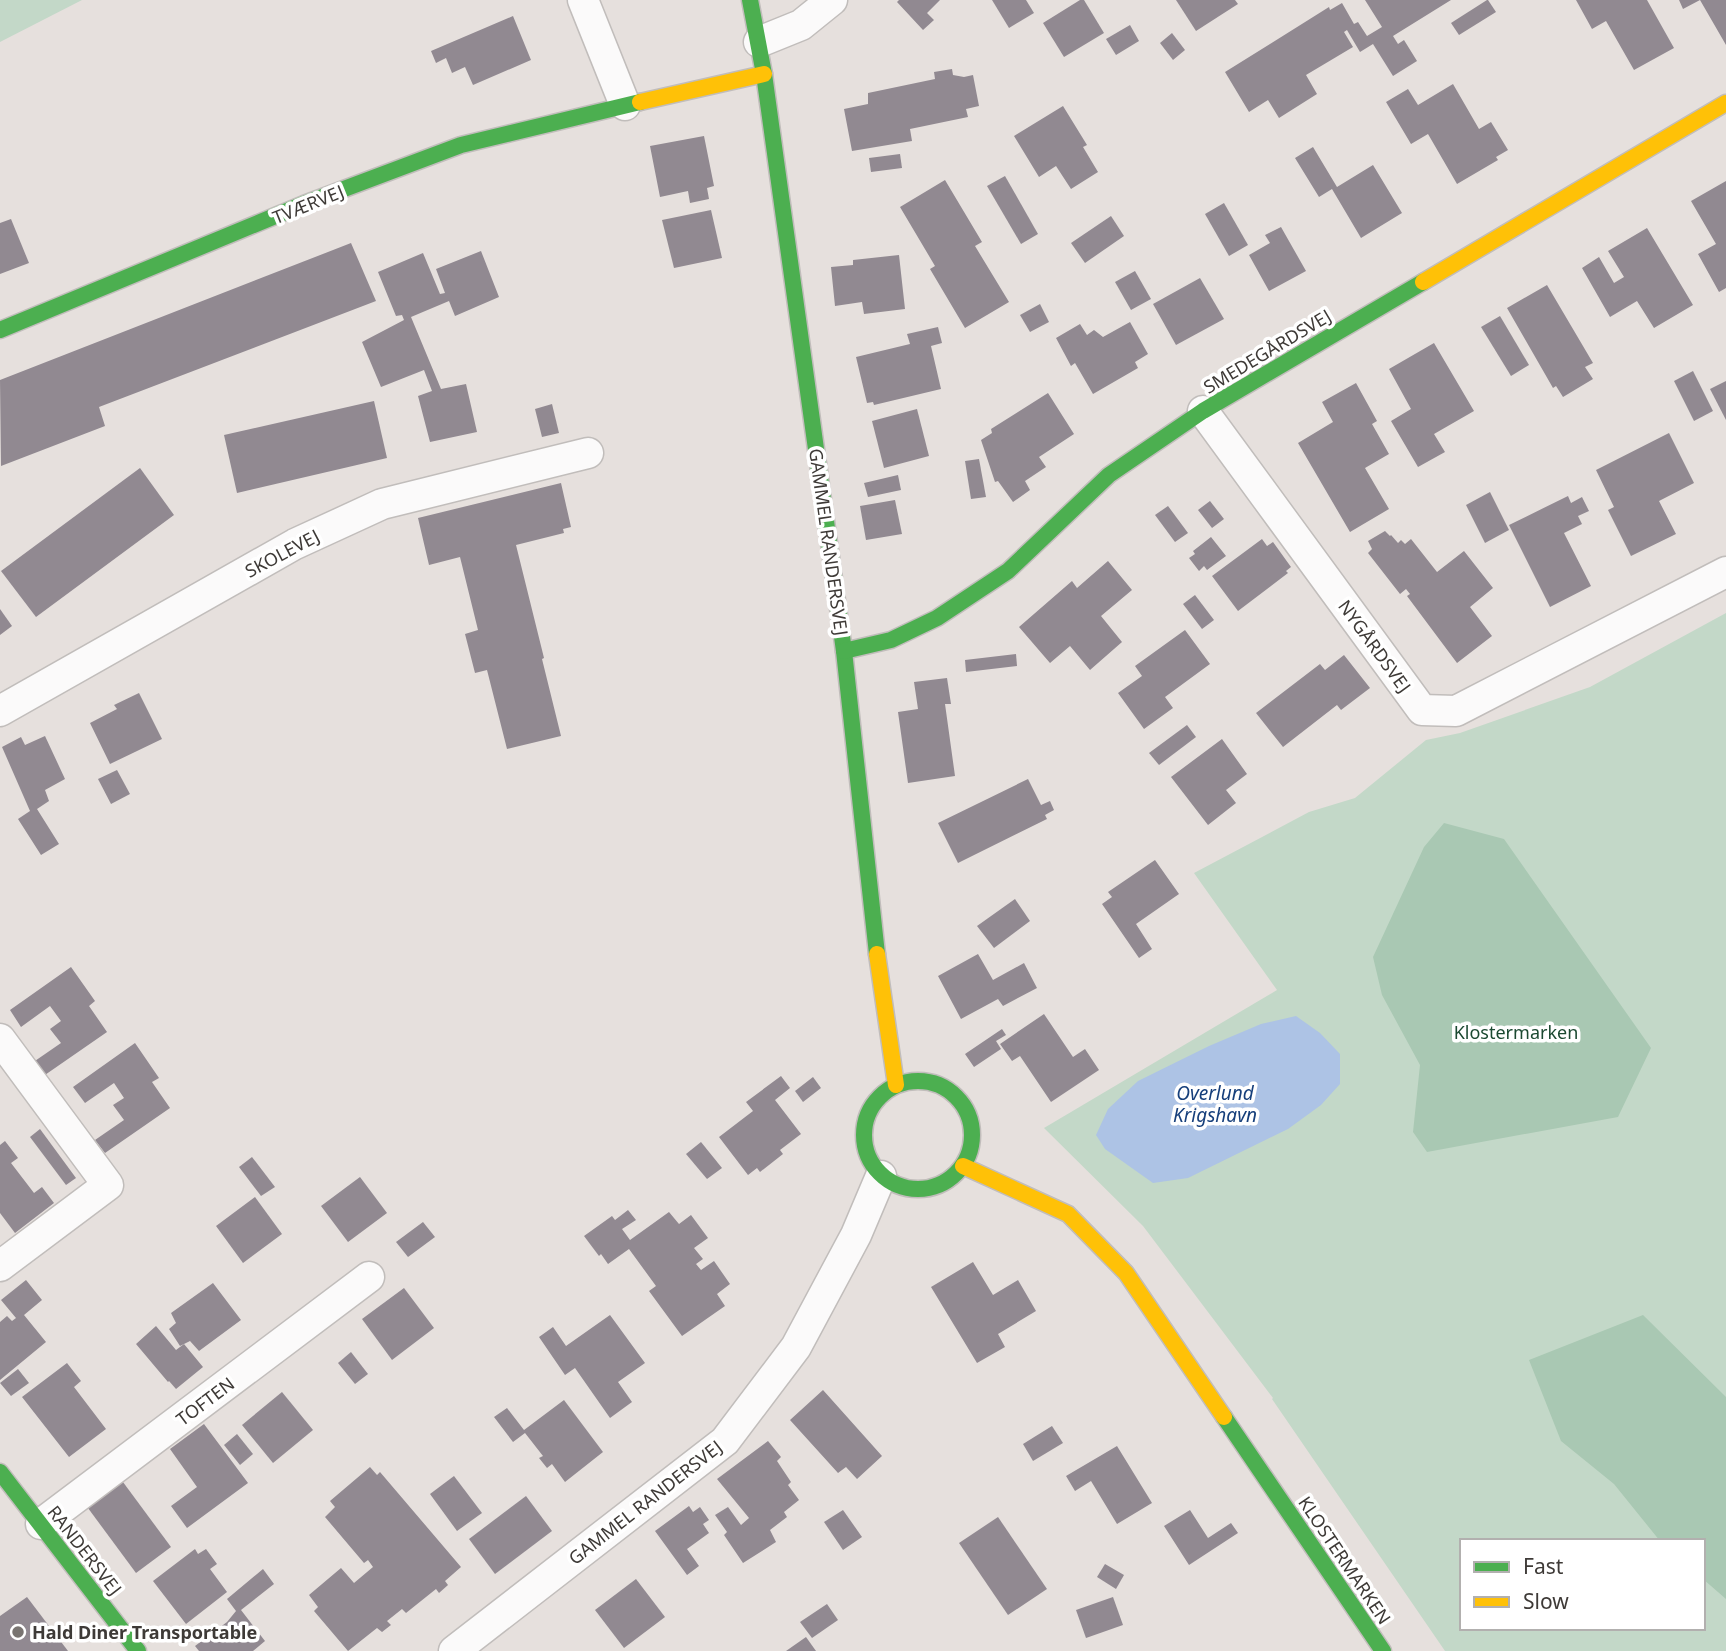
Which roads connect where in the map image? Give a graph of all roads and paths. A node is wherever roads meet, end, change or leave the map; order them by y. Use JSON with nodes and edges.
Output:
{"nodes":[{"id":1,"x":583,"y":0,"type":"edge"},
{"id":2,"x":750,"y":0,"type":"edge"},
{"id":3,"x":832,"y":0,"type":"edge"},
{"id":4,"x":759,"y":42,"type":"junction"},
{"id":5,"x":764,"y":74,"type":"junction"},
{"id":6,"x":1726,"y":103,"type":"edge"},
{"id":7,"x":625,"y":105,"type":"junction"},
{"id":8,"x":0,"y":330,"type":"edge"},
{"id":9,"x":1203,"y":411,"type":"junction"},
{"id":10,"x":587,"y":453,"type":"dead end"},
{"id":11,"x":1726,"y":572,"type":"edge"},
{"id":12,"x":844,"y":651,"type":"junction"},
{"id":13,"x":0,"y":710,"type":"edge"},
{"id":14,"x":0,"y":1039,"type":"edge"},
{"id":15,"x":896,"y":1085,"type":"junction"},
{"id":16,"x":963,"y":1166,"type":"junction"},
{"id":17,"x":881,"y":1176,"type":"junction"},
{"id":18,"x":0,"y":1266,"type":"edge"},
{"id":19,"x":369,"y":1276,"type":"dead end"},
{"id":20,"x":0,"y":1472,"type":"edge"},
{"id":21,"x":41,"y":1524,"type":"junction"},
{"id":22,"x":138,"y":1651,"type":"edge"},
{"id":23,"x":454,"y":1651,"type":"edge"},
{"id":24,"x":1383,"y":1651,"type":"edge"}],
"edges":[{"from":1,"to":7,"type":"street"},
{"from":2,"to":4,"type":"street","name":"GAMMEL RANDERSVEJ"},
{"from":3,"to":4,"type":"street"},
{"from":4,"to":5,"type":"street","name":"GAMMEL RANDERSVEJ"},
{"from":5,"to":7,"type":"street","name":"TVÆRVEJ"},
{"from":5,"to":12,"type":"street","name":"GAMMEL RANDERSVEJ"},
{"from":6,"to":9,"type":"street","name":"SMEDEGÅRDSVEJ"},
{"from":7,"to":8,"type":"street","name":"TVÆRVEJ"},
{"from":9,"to":11,"type":"street","name":"NYGÅRDSVEJ"},
{"from":9,"to":12,"type":"street","name":"SMEDEGÅRDSVEJ"},
{"from":10,"to":13,"type":"street","name":"SKOLEVEJ"},
{"from":12,"to":15,"type":"street","name":"GAMMEL RANDERSVEJ"},
{"from":14,"to":18,"type":"street"},
{"from":15,"to":16,"type":"street"},
{"from":15,"to":17,"type":"street"},
{"from":16,"to":17,"type":"street"},
{"from":16,"to":24,"type":"street","name":"KLOSTERMARKEN"},
{"from":17,"to":23,"type":"street","name":"GAMMEL RANDERSVEJ"},
{"from":19,"to":21,"type":"street","name":"TOFTEN"},
{"from":20,"to":21,"type":"street","name":"RANDERSVEJ"},
{"from":21,"to":22,"type":"street","name":"RANDERSVEJ"}]}
